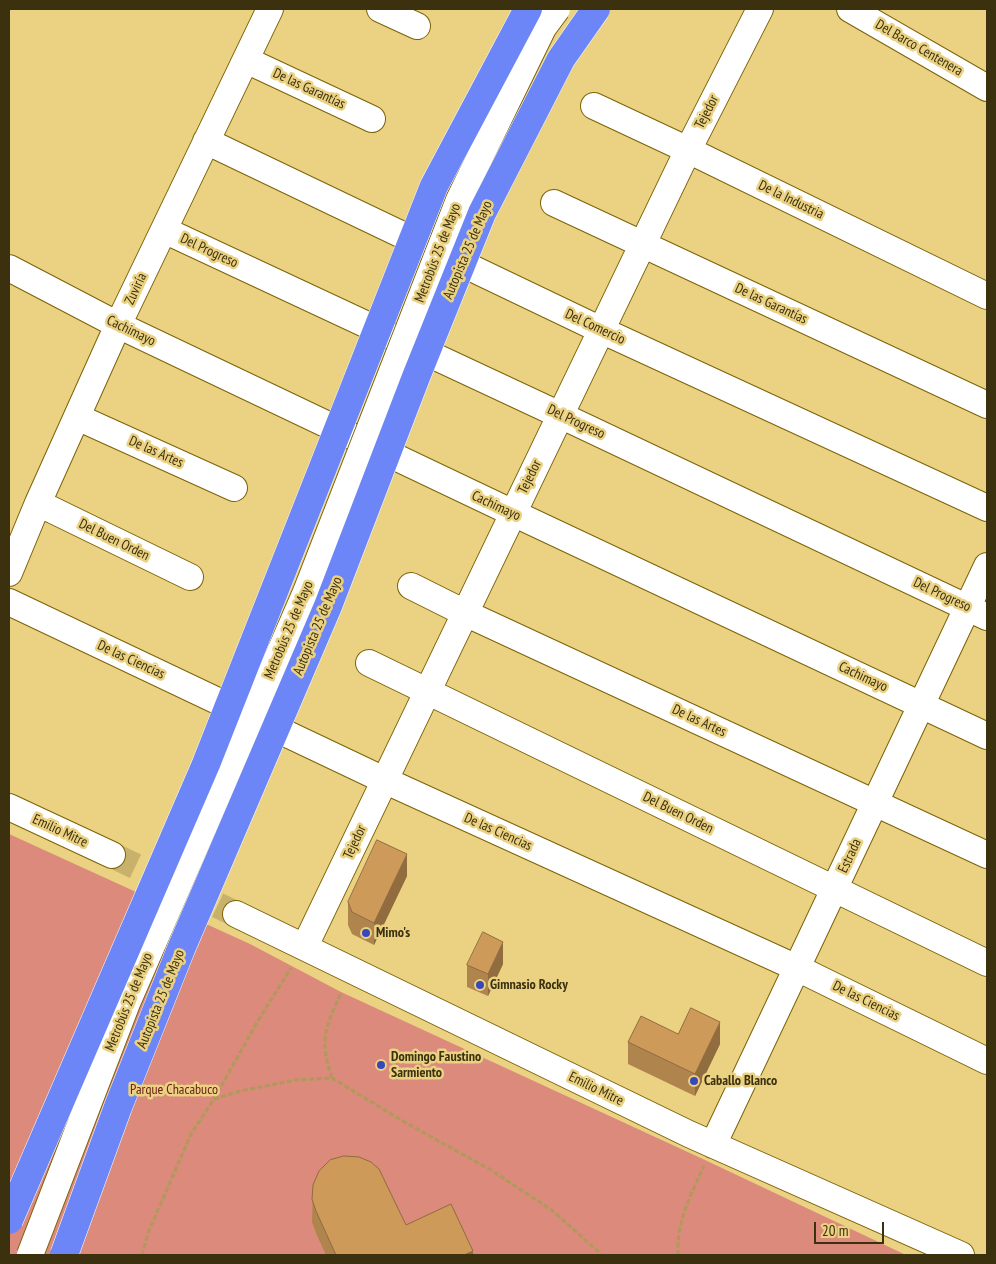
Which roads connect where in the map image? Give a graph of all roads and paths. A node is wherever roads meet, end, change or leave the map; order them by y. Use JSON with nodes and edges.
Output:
{"nodes":[{"id":1,"x":270,"y":9,"type":"edge"},
{"id":2,"x":380,"y":9,"type":"edge"},
{"id":3,"x":528,"y":9,"type":"edge"},
{"id":4,"x":557,"y":9,"type":"edge"},
{"id":5,"x":596,"y":9,"type":"edge"},
{"id":6,"x":760,"y":9,"type":"edge"},
{"id":7,"x":850,"y":9,"type":"edge"},
{"id":8,"x":417,"y":26,"type":"dead end"},
{"id":9,"x":246,"y":60,"type":"junction"},
{"id":10,"x":987,"y":88,"type":"edge"},
{"id":11,"x":594,"y":106,"type":"dead end"},
{"id":12,"x":372,"y":119,"type":"dead end"},
{"id":13,"x":206,"y":141,"type":"junction"},
{"id":14,"x":688,"y":150,"type":"junction"},
{"id":15,"x":554,"y":203,"type":"dead end"},
{"id":16,"x":164,"y":230,"type":"junction"},
{"id":17,"x":643,"y":244,"type":"junction"},
{"id":18,"x":9,"y":268,"type":"edge"},
{"id":19,"x":987,"y":296,"type":"edge"},
{"id":20,"x":118,"y":325,"type":"junction"},
{"id":21,"x":601,"y":330,"type":"junction"},
{"id":22,"x":987,"y":405,"type":"edge"},
{"id":23,"x":560,"y":415,"type":"junction"},
{"id":24,"x":77,"y":417,"type":"junction"},
{"id":25,"x":234,"y":488,"type":"dead end"},
{"id":26,"x":38,"y":503,"type":"junction"},
{"id":27,"x":987,"y":508,"type":"edge"},
{"id":28,"x":513,"y":513,"type":"junction"},
{"id":29,"x":987,"y":566,"type":"edge"},
{"id":30,"x":9,"y":573,"type":"edge"},
{"id":31,"x":190,"y":577,"type":"dead end"},
{"id":32,"x":411,"y":586,"type":"dead end"},
{"id":33,"x":9,"y":602,"type":"edge"},
{"id":34,"x":978,"y":612,"type":"edge"},
{"id":35,"x":465,"y":613,"type":"junction"},
{"id":36,"x":369,"y":663,"type":"dead end"},
{"id":37,"x":426,"y":692,"type":"junction"},
{"id":38,"x":922,"y":705,"type":"junction"},
{"id":39,"x":987,"y":736,"type":"edge"},
{"id":40,"x":384,"y":780,"type":"junction"},
{"id":41,"x":875,"y":802,"type":"junction"},
{"id":42,"x":9,"y":807,"type":"edge"},
{"id":43,"x":112,"y":855,"type":"tunnel mouth"},
{"id":44,"x":987,"y":855,"type":"edge"},
{"id":45,"x":835,"y":888,"type":"junction"},
{"id":46,"x":236,"y":914,"type":"tunnel mouth"},
{"id":47,"x":305,"y":946,"type":"junction"},
{"id":48,"x":987,"y":963,"type":"edge"},
{"id":49,"x":797,"y":968,"type":"junction"},
{"id":50,"x":352,"y":970,"type":"junction"},
{"id":51,"x":987,"y":1061,"type":"edge"},
{"id":52,"x":332,"y":1078,"type":"junction"},
{"id":53,"x":214,"y":1100,"type":"junction"},
{"id":54,"x":713,"y":1145,"type":"junction"},
{"id":55,"x":9,"y":1220,"type":"edge"},
{"id":56,"x":30,"y":1255,"type":"edge"},
{"id":57,"x":64,"y":1255,"type":"edge"},
{"id":58,"x":142,"y":1255,"type":"edge"},
{"id":59,"x":602,"y":1255,"type":"edge"},
{"id":60,"x":678,"y":1255,"type":"edge"},
{"id":61,"x":961,"y":1255,"type":"edge"}],
"edges":[{"from":1,"to":9,"type":"street","name":"Zuviría"},
{"from":2,"to":8,"type":"street"},
{"from":3,"to":55,"type":"highway","bridge":true},
{"from":4,"to":56,"type":"street","name":"Metrobús 25 de Mayo","bridge":true},
{"from":5,"to":57,"type":"highway","name":"Autopista 25 de Mayo","bridge":true},
{"from":6,"to":14,"type":"street","name":"Tejedor"},
{"from":7,"to":10,"type":"street","name":"Del Barco Centenera"},
{"from":9,"to":12,"type":"street","name":"De las Garantías"},
{"from":9,"to":13,"type":"street","name":"Zuviría"},
{"from":11,"to":14,"type":"street","name":"De la Industria"},
{"from":13,"to":16,"type":"street","name":"Zuviría"},
{"from":13,"to":21,"type":"street","name":"Del Comercio"},
{"from":14,"to":17,"type":"street","name":"Tejedor"},
{"from":14,"to":19,"type":"street","name":"De la Industria"},
{"from":15,"to":17,"type":"street","name":"De las Garantías"},
{"from":16,"to":20,"type":"street","name":"Zuviría"},
{"from":16,"to":23,"type":"street","name":"Del Progreso"},
{"from":17,"to":21,"type":"street","name":"Tejedor"},
{"from":17,"to":22,"type":"street","name":"De las Garantías"},
{"from":18,"to":20,"type":"street","name":"Cachimayo"},
{"from":20,"to":24,"type":"street","name":"Zuviría"},
{"from":20,"to":28,"type":"street","name":"Cachimayo"},
{"from":21,"to":23,"type":"street","name":"Tejedor"},
{"from":21,"to":27,"type":"street","name":"Del Comercio"},
{"from":23,"to":28,"type":"street","name":"Tejedor"},
{"from":23,"to":34,"type":"street","name":"Del Progreso"},
{"from":24,"to":25,"type":"street","name":"De las Artes"},
{"from":24,"to":26,"type":"street","name":"Zuviría"},
{"from":26,"to":30,"type":"street","name":"Zuviría"},
{"from":26,"to":31,"type":"street","name":"Del Buen Orden"},
{"from":28,"to":35,"type":"street","name":"Tejedor"},
{"from":28,"to":38,"type":"street","name":"Cachimayo"},
{"from":29,"to":34,"type":"street","name":"Estrada"},
{"from":32,"to":35,"type":"street","name":"De las Artes"},
{"from":33,"to":40,"type":"street","name":"De las Ciencias"},
{"from":34,"to":38,"type":"street","name":"Estrada"},
{"from":35,"to":37,"type":"street","name":"Tejedor"},
{"from":35,"to":41,"type":"street","name":"De las Artes"},
{"from":36,"to":37,"type":"street","name":"Del Buen Orden"},
{"from":37,"to":40,"type":"street","name":"Tejedor"},
{"from":37,"to":45,"type":"street","name":"Del Buen Orden"},
{"from":38,"to":39,"type":"street","name":"Cachimayo"},
{"from":38,"to":41,"type":"street","name":"Estrada"},
{"from":40,"to":47,"type":"street","name":"Tejedor"},
{"from":40,"to":49,"type":"street","name":"De las Ciencias"},
{"from":41,"to":44,"type":"street","name":"De las Artes"},
{"from":41,"to":45,"type":"street","name":"Estrada"},
{"from":42,"to":43,"type":"street","name":"Emilio Mitre"},
{"from":45,"to":48,"type":"street","name":"Del Buen Orden"},
{"from":45,"to":49,"type":"street","name":"Estrada"},
{"from":46,"to":47,"type":"street","name":"Emilio Mitre"},
{"from":47,"to":50,"type":"street","name":"Emilio Mitre"},
{"from":47,"to":53,"type":"path"},
{"from":49,"to":51,"type":"street","name":"De las Ciencias"},
{"from":49,"to":54,"type":"street","name":"Estrada"},
{"from":50,"to":52,"type":"path"},
{"from":50,"to":54,"type":"street","name":"Emilio Mitre"},
{"from":52,"to":53,"type":"path"},
{"from":52,"to":59,"type":"path"},
{"from":53,"to":58,"type":"path"},
{"from":54,"to":60,"type":"path"},
{"from":54,"to":61,"type":"street","name":"Emilio Mitre"}]}
